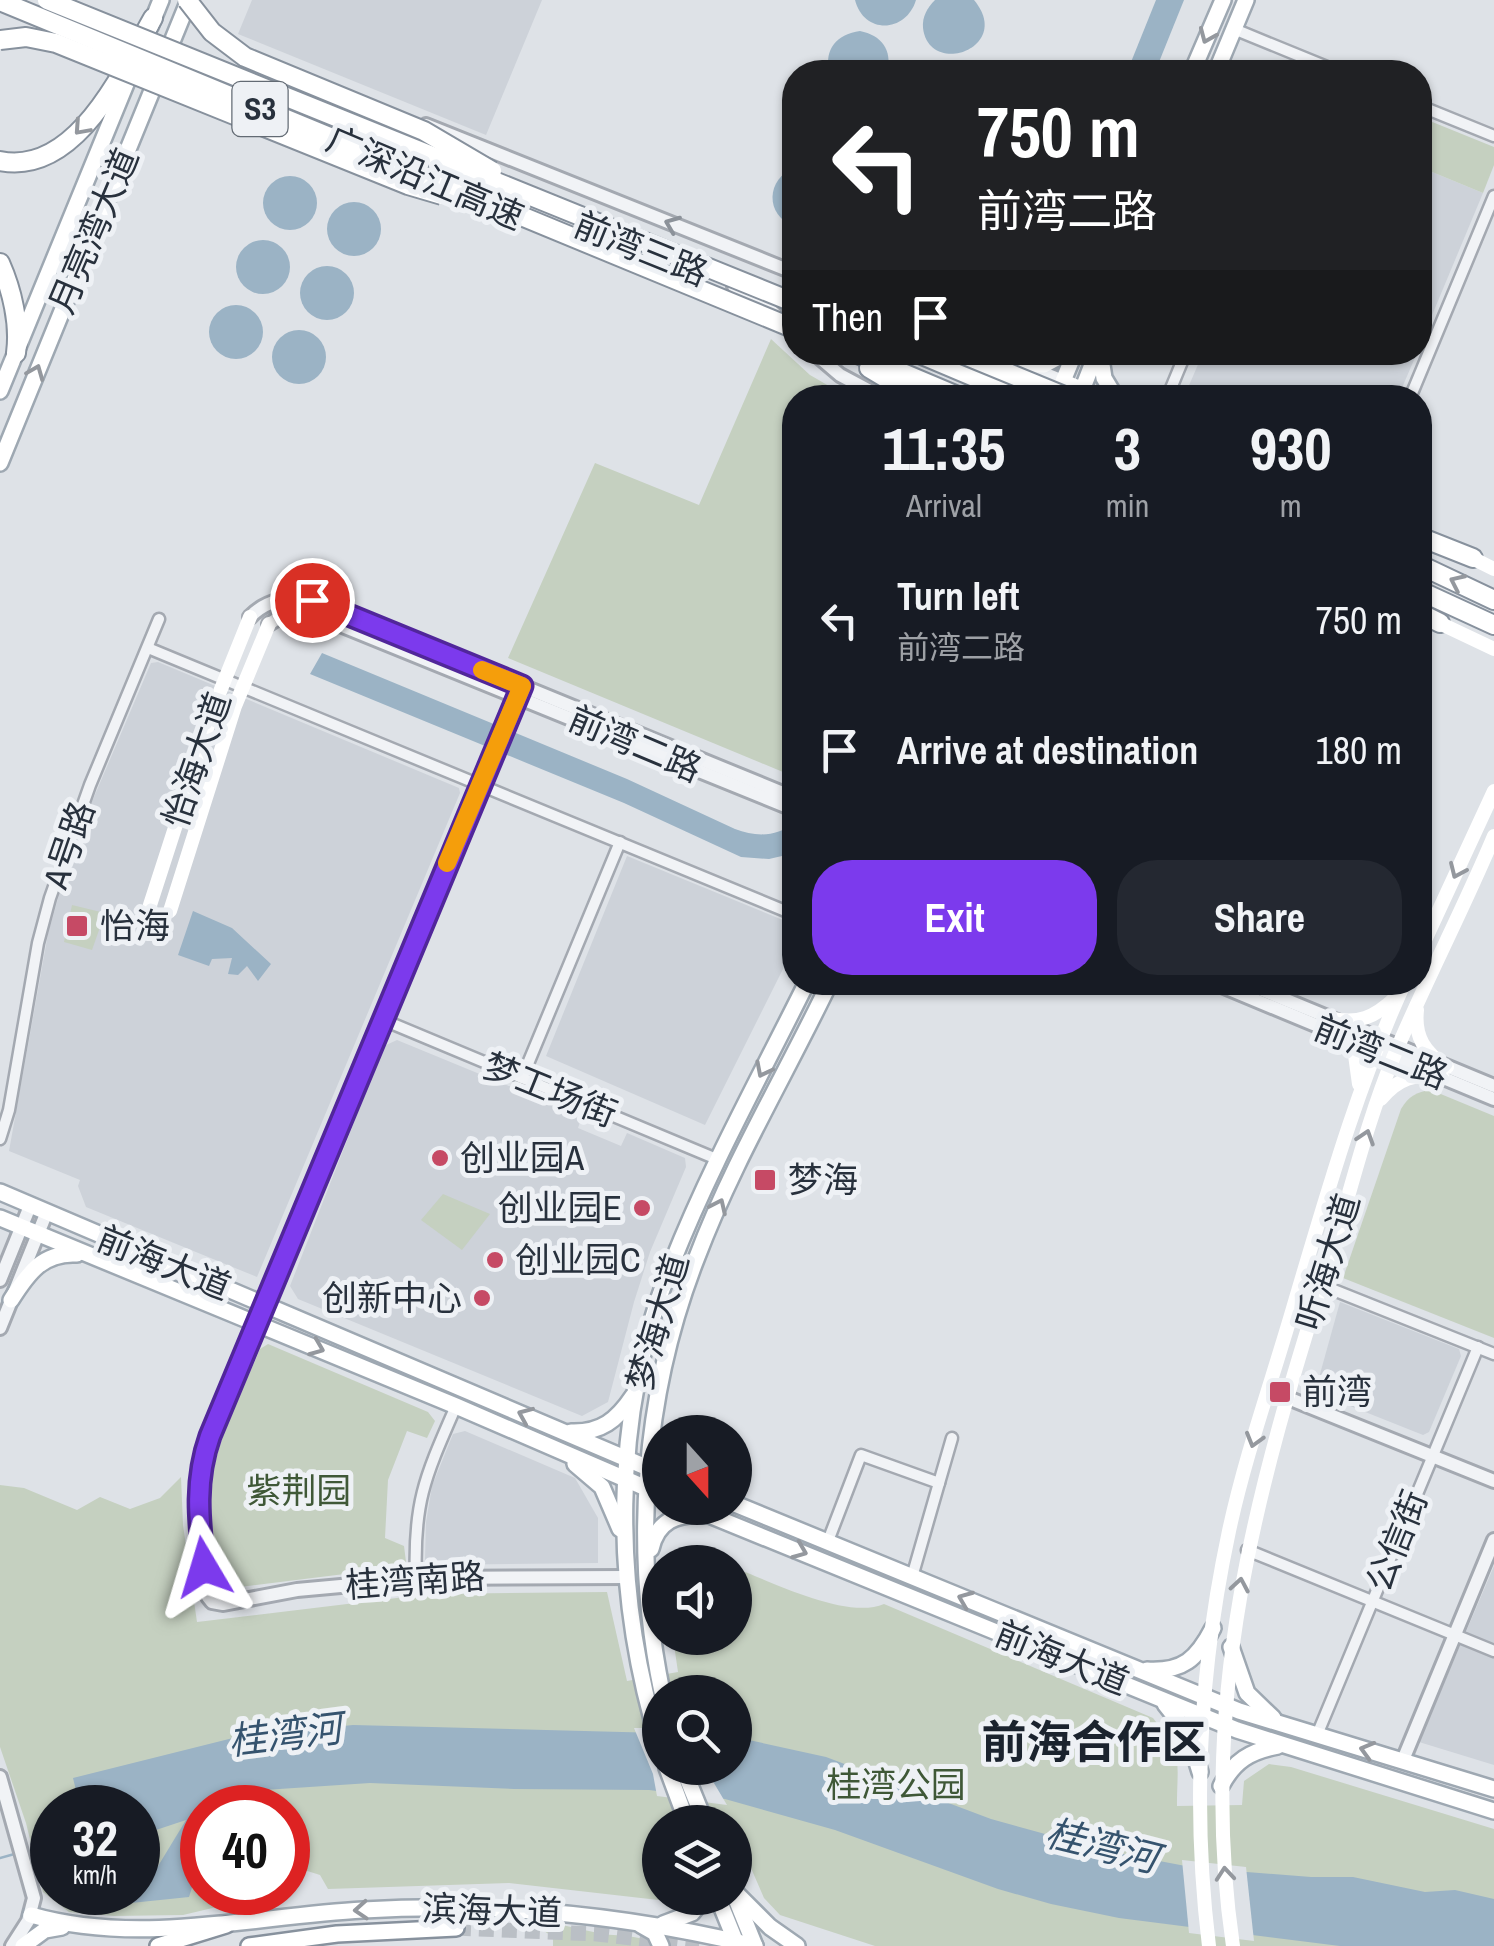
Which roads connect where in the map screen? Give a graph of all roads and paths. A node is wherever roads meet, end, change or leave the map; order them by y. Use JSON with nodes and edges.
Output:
{"nodes":[{"id":1,"x":0,"y":0,"type":"edge"},
{"id":2,"x":47,"y":0,"type":"edge"},
{"id":3,"x":190,"y":0,"type":"edge"},
{"id":4,"x":1222,"y":0,"type":"edge"},
{"id":5,"x":1246,"y":0,"type":"edge"},
{"id":6,"x":157,"y":9,"type":"edge"},
{"id":7,"x":1234,"y":29,"type":"junction"},
{"id":8,"x":0,"y":40,"type":"edge"},
{"id":9,"x":1197,"y":60,"type":"edge"},
{"id":10,"x":1221,"y":60,"type":"edge"},
{"id":11,"x":1308,"y":60,"type":"edge"},
{"id":12,"x":147,"y":102,"type":"junction"},
{"id":13,"x":1432,"y":111,"type":"edge"},
{"id":14,"x":1494,"y":136,"type":"edge"},
{"id":15,"x":0,"y":161,"type":"edge"},
{"id":16,"x":1494,"y":196,"type":"edge"},
{"id":17,"x":540,"y":199,"type":"junction"},
{"id":18,"x":519,"y":218,"type":"junction"},
{"id":19,"x":730,"y":247,"type":"junction"},
{"id":20,"x":0,"y":263,"type":"edge"},
{"id":21,"x":782,"y":268,"type":"edge"},
{"id":22,"x":717,"y":280,"type":"junction"},
{"id":23,"x":0,"y":281,"type":"edge"},
{"id":24,"x":782,"y":298,"type":"edge"},
{"id":25,"x":14,"y":310,"type":"junction"},
{"id":26,"x":782,"y":320,"type":"edge"},
{"id":27,"x":782,"y":327,"type":"edge"},
{"id":28,"x":1432,"y":345,"type":"edge"},
{"id":29,"x":16,"y":354,"type":"junction"},
{"id":30,"x":828,"y":365,"type":"edge"},
{"id":31,"x":864,"y":365,"type":"edge"},
{"id":32,"x":884,"y":365,"type":"edge"},
{"id":33,"x":946,"y":365,"type":"edge"},
{"id":34,"x":996,"y":365,"type":"edge"},
{"id":35,"x":1022,"y":365,"type":"edge"},
{"id":36,"x":859,"y":385,"type":"edge"},
{"id":37,"x":897,"y":385,"type":"edge"},
{"id":38,"x":931,"y":385,"type":"edge"},
{"id":39,"x":993,"y":385,"type":"edge"},
{"id":40,"x":1055,"y":385,"type":"edge"},
{"id":41,"x":1061,"y":385,"type":"edge"},
{"id":42,"x":0,"y":392,"type":"edge"},
{"id":43,"x":0,"y":463,"type":"edge"},
{"id":44,"x":1432,"y":540,"type":"edge"},
{"id":45,"x":1473,"y":558,"type":"joint"},
{"id":46,"x":1494,"y":569,"type":"edge"},
{"id":47,"x":1432,"y":571,"type":"edge"},
{"id":48,"x":1432,"y":597,"type":"edge"},
{"id":49,"x":1494,"y":600,"type":"edge"},
{"id":50,"x":310,"y":606,"type":"junction"},
{"id":51,"x":250,"y":617,"type":"joint"},
{"id":52,"x":159,"y":619,"type":"dead end"},
{"id":53,"x":1432,"y":619,"type":"edge"},
{"id":54,"x":1440,"y":623,"type":"joint"},
{"id":55,"x":269,"y":624,"type":"joint"},
{"id":56,"x":1494,"y":625,"type":"edge"},
{"id":57,"x":148,"y":648,"type":"junction"},
{"id":58,"x":1494,"y":649,"type":"edge"},
{"id":59,"x":224,"y":679,"type":"junction"},
{"id":60,"x":242,"y":686,"type":"junction"},
{"id":61,"x":520,"y":691,"type":"junction"},
{"id":62,"x":480,"y":785,"type":"junction"},
{"id":63,"x":1494,"y":790,"type":"edge"},
{"id":64,"x":782,"y":793,"type":"edge"},
{"id":65,"x":782,"y":804,"type":"edge"},
{"id":66,"x":1494,"y":836,"type":"edge"},
{"id":67,"x":620,"y":842,"type":"junction"},
{"id":68,"x":150,"y":905,"type":"dead end"},
{"id":69,"x":782,"y":909,"type":"edge"},
{"id":70,"x":170,"y":911,"type":"dead end"},
{"id":71,"x":1432,"y":925,"type":"edge"},
{"id":72,"x":1432,"y":974,"type":"edge"},
{"id":73,"x":801,"y":995,"type":"edge"},
{"id":74,"x":823,"y":995,"type":"edge"},
{"id":75,"x":1248,"y":995,"type":"edge"},
{"id":76,"x":1269,"y":995,"type":"edge"},
{"id":77,"x":1395,"y":995,"type":"edge"},
{"id":78,"x":1399,"y":995,"type":"edge"},
{"id":79,"x":1422,"y":995,"type":"edge"},
{"id":80,"x":1418,"y":1005,"type":"junction"},
{"id":81,"x":381,"y":1020,"type":"junction"},
{"id":82,"x":1330,"y":1025,"type":"junction"},
{"id":83,"x":1378,"y":1044,"type":"junction"},
{"id":84,"x":1396,"y":1052,"type":"junction"},
{"id":85,"x":1445,"y":1072,"type":"junction"},
{"id":86,"x":522,"y":1078,"type":"junction"},
{"id":87,"x":1494,"y":1086,"type":"edge"},
{"id":88,"x":1358,"y":1094,"type":"junction"},
{"id":89,"x":1494,"y":1099,"type":"edge"},
{"id":90,"x":1377,"y":1103,"type":"junction"},
{"id":91,"x":0,"y":1139,"type":"edge"},
{"id":92,"x":719,"y":1160,"type":"junction"},
{"id":93,"x":0,"y":1192,"type":"edge"},
{"id":94,"x":30,"y":1206,"type":"junction"},
{"id":95,"x":46,"y":1214,"type":"junction"},
{"id":96,"x":0,"y":1218,"type":"edge"},
{"id":97,"x":21,"y":1227,"type":"junction"},
{"id":98,"x":38,"y":1234,"type":"junction"},
{"id":99,"x":94,"y":1257,"type":"junction"},
{"id":100,"x":0,"y":1280,"type":"edge"},
{"id":101,"x":1321,"y":1285,"type":"junction"},
{"id":102,"x":11,"y":1300,"type":"junction"},
{"id":103,"x":264,"y":1304,"type":"junction"},
{"id":104,"x":256,"y":1323,"type":"junction"},
{"id":105,"x":0,"y":1328,"type":"edge"},
{"id":106,"x":1478,"y":1347,"type":"junction"},
{"id":107,"x":1494,"y":1354,"type":"edge"},
{"id":108,"x":635,"y":1392,"type":"junction"},
{"id":109,"x":1288,"y":1398,"type":"junction"},
{"id":110,"x":456,"y":1406,"type":"junction"},
{"id":111,"x":655,"y":1413,"type":"edge"},
{"id":112,"x":562,"y":1431,"type":"junction"},
{"id":113,"x":952,"y":1438,"type":"dead end"},
{"id":114,"x":556,"y":1450,"type":"junction"},
{"id":115,"x":1433,"y":1456,"type":"junction"},
{"id":116,"x":627,"y":1458,"type":"junction"},
{"id":117,"x":642,"y":1465,"type":"edge"},
{"id":118,"x":627,"y":1479,"type":"junction"},
{"id":119,"x":1494,"y":1481,"type":"edge"},
{"id":120,"x":940,"y":1483,"type":"junction"},
{"id":121,"x":642,"y":1486,"type":"edge"},
{"id":122,"x":752,"y":1511,"type":"edge"},
{"id":123,"x":734,"y":1525,"type":"edge"},
{"id":124,"x":1494,"y":1540,"type":"edge"},
{"id":125,"x":828,"y":1541,"type":"junction"},
{"id":126,"x":1247,"y":1550,"type":"junction"},
{"id":127,"x":626,"y":1552,"type":"junction"},
{"id":128,"x":628,"y":1577,"type":"junction"},
{"id":129,"x":912,"y":1577,"type":"junction"},
{"id":130,"x":416,"y":1578,"type":"junction"},
{"id":131,"x":1372,"y":1602,"type":"junction"},
{"id":132,"x":1213,"y":1628,"type":"junction"},
{"id":133,"x":642,"y":1634,"type":"edge"},
{"id":134,"x":1456,"y":1635,"type":"junction"},
{"id":135,"x":1231,"y":1647,"type":"junction"},
{"id":136,"x":1494,"y":1651,"type":"edge"},
{"id":137,"x":647,"y":1655,"type":"joint"},
{"id":138,"x":1140,"y":1670,"type":"junction"},
{"id":139,"x":650,"y":1675,"type":"edge"},
{"id":140,"x":655,"y":1675,"type":"edge"},
{"id":141,"x":1158,"y":1698,"type":"junction"},
{"id":142,"x":1205,"y":1698,"type":"junction"},
{"id":143,"x":1224,"y":1705,"type":"junction"},
{"id":144,"x":1203,"y":1717,"type":"junction"},
{"id":145,"x":1223,"y":1725,"type":"junction"},
{"id":146,"x":1285,"y":1726,"type":"junction"},
{"id":147,"x":1317,"y":1736,"type":"junction"},
{"id":148,"x":1282,"y":1745,"type":"junction"},
{"id":149,"x":1403,"y":1760,"type":"junction"},
{"id":150,"x":1200,"y":1772,"type":"junction"},
{"id":151,"x":0,"y":1777,"type":"edge"},
{"id":152,"x":1494,"y":1789,"type":"edge"},
{"id":153,"x":1221,"y":1794,"type":"junction"},
{"id":154,"x":1494,"y":1811,"type":"edge"},
{"id":155,"x":30,"y":1877,"type":"edge"},
{"id":156,"x":752,"y":1910,"type":"edge"},
{"id":157,"x":31,"y":1915,"type":"joint"},
{"id":158,"x":688,"y":1915,"type":"edge"},
{"id":159,"x":725,"y":1915,"type":"edge"},
{"id":160,"x":743,"y":1915,"type":"edge"},
{"id":161,"x":633,"y":1922,"type":"junction"},
{"id":162,"x":653,"y":1924,"type":"junction"},
{"id":163,"x":226,"y":1925,"type":"junction"},
{"id":164,"x":81,"y":1926,"type":"junction"},
{"id":165,"x":456,"y":1928,"type":"tunnel mouth"},
{"id":166,"x":736,"y":1944,"type":"edge"},
{"id":167,"x":12,"y":1946,"type":"edge"},
{"id":168,"x":23,"y":1946,"type":"edge"},
{"id":169,"x":158,"y":1946,"type":"edge"},
{"id":170,"x":249,"y":1946,"type":"edge"},
{"id":171,"x":662,"y":1946,"type":"edge"},
{"id":172,"x":755,"y":1946,"type":"edge"},
{"id":173,"x":797,"y":1946,"type":"edge"},
{"id":174,"x":1209,"y":1946,"type":"edge"},
{"id":175,"x":1233,"y":1946,"type":"edge"}],
"edges":[{"from":1,"to":18,"type":"highway","name":"广深沿江高速","number":"S3","bridge":true},
{"from":2,"to":17,"type":"highway","name":"广深沿江高速","number":"S3","bridge":true},
{"from":3,"to":12,"type":"main road","name":"月亮湾大道"},
{"from":3,"to":17,"type":"highway","bridge":true},
{"from":19,"to":3,"type":"street","name":"前湾三路","one_way":true},
{"from":4,"to":9,"type":"main road","one_way":true},
{"from":5,"to":7,"type":"main road"},
{"from":6,"to":15,"type":"highway","one_way":true},
{"from":6,"to":29,"type":"main road","name":"月亮湾大道"},
{"from":7,"to":10,"type":"main road"},
{"from":7,"to":11,"type":"street"},
{"from":8,"to":18,"type":"highway","bridge":true},
{"from":12,"to":22,"type":"street","name":"前湾三路"},
{"from":43,"to":12,"type":"main road","name":"月亮湾大道","one_way":true},
{"from":13,"to":14,"type":"street"},
{"from":16,"to":28,"type":"street"},
{"from":17,"to":24,"type":"highway","name":"广深沿江高速","number":"S3","bridge":true},
{"from":18,"to":27,"type":"highway","name":"广深沿江高速","number":"S3","bridge":true},
{"from":19,"to":21,"type":"street","name":"前湾三路"},
{"from":19,"to":22,"type":"street"},
{"from":20,"to":25,"type":"highway"},
{"from":22,"to":26,"type":"street","name":"前湾三路"},
{"from":23,"to":25,"type":"highway"},
{"from":25,"to":29,"type":"highway"},
{"from":29,"to":42,"type":"main road","name":"月亮湾大道"},
{"from":30,"to":36,"type":"street"},
{"from":31,"to":37,"type":"highway"},
{"from":32,"to":38,"type":"highway"},
{"from":33,"to":39,"type":"highway"},
{"from":34,"to":40,"type":"highway","bridge":true},
{"from":35,"to":41,"type":"street"},
{"from":44,"to":45,"type":"highway"},
{"from":45,"to":46,"type":"main road"},
{"from":49,"to":47,"type":"highway","one_way":true},
{"from":48,"to":56,"type":"highway"},
{"from":50,"to":51,"type":"street"},
{"from":50,"to":55,"type":"street"},
{"from":50,"to":61,"type":"street","name":"前湾二路"},
{"from":51,"to":59,"type":"main road","name":"怡海大道"},
{"from":52,"to":57,"type":"street","name":"A号路"},
{"from":53,"to":54,"type":"highway"},
{"from":54,"to":58,"type":"main road"},
{"from":55,"to":60,"type":"main road","name":"怡海大道"},
{"from":57,"to":59,"type":"street"},
{"from":57,"to":91,"type":"street","name":"A号路"},
{"from":59,"to":60,"type":"street"},
{"from":59,"to":68,"type":"main road","name":"怡海大道"},
{"from":60,"to":62,"type":"street"},
{"from":60,"to":70,"type":"main road","name":"怡海大道"},
{"from":61,"to":62,"type":"street"},
{"from":61,"to":64,"type":"street","name":"前湾二路"},
{"from":61,"to":65,"type":"street","name":"前湾二路"},
{"from":62,"to":67,"type":"street"},
{"from":62,"to":81,"type":"street"},
{"from":63,"to":71,"type":"main road","one_way":true},
{"from":66,"to":72,"type":"main road","name":"听海大道"},
{"from":67,"to":69,"type":"street"},
{"from":67,"to":86,"type":"street"},
{"from":73,"to":92,"type":"main road","name":"梦海大道","one_way":true},
{"from":111,"to":74,"type":"main road","name":"梦海大道","one_way":true},
{"from":75,"to":82,"type":"street","name":"前湾二路"},
{"from":76,"to":82,"type":"street","name":"前湾二路"},
{"from":77,"to":82,"type":"main road"},
{"from":78,"to":83,"type":"main road","name":"听海大道"},
{"from":79,"to":80,"type":"main road","name":"听海大道"},
{"from":80,"to":84,"type":"main road","name":"听海大道"},
{"from":80,"to":85,"type":"main road"},
{"from":81,"to":86,"type":"street","name":"梦工场街"},
{"from":81,"to":103,"type":"street"},
{"from":82,"to":83,"type":"street","name":"前湾二路"},
{"from":82,"to":88,"type":"main road"},
{"from":83,"to":84,"type":"street","name":"前湾二路"},
{"from":83,"to":88,"type":"main road","name":"听海大道"},
{"from":84,"to":85,"type":"street","name":"前湾二路"},
{"from":84,"to":90,"type":"main road","name":"听海大道"},
{"from":85,"to":87,"type":"street","name":"前湾二路"},
{"from":85,"to":89,"type":"street","name":"前湾二路"},
{"from":85,"to":90,"type":"main road"},
{"from":86,"to":92,"type":"street","name":"梦工场街"},
{"from":88,"to":132,"type":"main road","name":"听海大道","one_way":true},
{"from":101,"to":90,"type":"main road","name":"听海大道","one_way":true},
{"from":92,"to":108,"type":"main road","name":"梦海大道"},
{"from":93,"to":94,"type":"main road","name":"前海大道"},
{"from":94,"to":95,"type":"main road","name":"前海大道"},
{"from":94,"to":97,"type":"street"},
{"from":95,"to":98,"type":"street"},
{"from":95,"to":103,"type":"main road","name":"前海大道"},
{"from":96,"to":97,"type":"main road","name":"前海大道"},
{"from":97,"to":98,"type":"main road","name":"前海大道"},
{"from":97,"to":100,"type":"street"},
{"from":98,"to":99,"type":"main road","name":"前海大道"},
{"from":98,"to":102,"type":"street"},
{"from":99,"to":102,"type":"main road"},
{"from":99,"to":104,"type":"main road","name":"前海大道"},
{"from":101,"to":106,"type":"street"},
{"from":101,"to":109,"type":"main road","name":"听海大道"},
{"from":102,"to":105,"type":"street"},
{"from":103,"to":104,"type":"street"},
{"from":112,"to":103,"type":"main road","name":"前海大道","one_way":true},
{"from":104,"to":110,"type":"main road","name":"前海大道","one_way":true},
{"from":104,"to":130,"type":"street","name":"桂湾南路"},
{"from":106,"to":107,"type":"street"},
{"from":106,"to":115,"type":"street","name":"公信街"},
{"from":108,"to":112,"type":"main road"},
{"from":108,"to":116,"type":"main road","name":"梦海大道"},
{"from":109,"to":115,"type":"street"},
{"from":109,"to":126,"type":"main road","name":"听海大道"},
{"from":110,"to":114,"type":"main road","name":"前海大道"},
{"from":110,"to":130,"type":"street"},
{"from":112,"to":116,"type":"main road","name":"前海大道"},
{"from":113,"to":120,"type":"street"},
{"from":114,"to":118,"type":"main road","name":"前海大道"},
{"from":114,"to":127,"type":"main road"},
{"from":115,"to":119,"type":"street"},
{"from":115,"to":131,"type":"street","name":"公信街"},
{"from":116,"to":117,"type":"main road","name":"前海大道"},
{"from":116,"to":118,"type":"main road","name":"梦海大道"},
{"from":118,"to":121,"type":"main road","name":"前海大道"},
{"from":118,"to":127,"type":"main road","name":"梦海大道"},
{"from":120,"to":125,"type":"street"},
{"from":120,"to":129,"type":"street"},
{"from":122,"to":125,"type":"main road","name":"前海大道"},
{"from":123,"to":141,"type":"main road","name":"前海大道","one_way":true},
{"from":124,"to":134,"type":"street"},
{"from":125,"to":129,"type":"main road","name":"前海大道"},
{"from":126,"to":131,"type":"street"},
{"from":135,"to":126,"type":"main road","name":"听海大道","one_way":true},
{"from":127,"to":128,"type":"main road","name":"梦海大道"},
{"from":128,"to":130,"type":"street","name":"桂湾南路"},
{"from":128,"to":133,"type":"main road","name":"梦海大道"},
{"from":138,"to":129,"type":"main road","name":"前海大道","one_way":true},
{"from":131,"to":134,"type":"street"},
{"from":131,"to":147,"type":"street","name":"公信街"},
{"from":132,"to":138,"type":"main road"},
{"from":132,"to":142,"type":"main road","name":"听海大道"},
{"from":134,"to":136,"type":"street"},
{"from":134,"to":149,"type":"street"},
{"from":135,"to":143,"type":"main road","name":"听海大道"},
{"from":135,"to":146,"type":"main road"},
{"from":137,"to":139,"type":"main road","name":"梦海大道"},
{"from":137,"to":140,"type":"main road","name":"梦海大道"},
{"from":138,"to":142,"type":"main road","name":"前海大道"},
{"from":141,"to":144,"type":"main road","name":"前海大道"},
{"from":141,"to":150,"type":"main road"},
{"from":142,"to":143,"type":"main road","name":"前海大道"},
{"from":142,"to":144,"type":"main road","name":"听海大道"},
{"from":143,"to":145,"type":"main road","name":"听海大道"},
{"from":143,"to":146,"type":"main road","name":"前海大道"},
{"from":144,"to":145,"type":"main road","name":"前海大道"},
{"from":144,"to":150,"type":"main road","name":"听海大道"},
{"from":145,"to":148,"type":"main road","name":"前海大道"},
{"from":145,"to":153,"type":"main road","name":"听海大道"},
{"from":146,"to":147,"type":"main road","name":"前海大道"},
{"from":149,"to":147,"type":"main road","name":"前海大道","one_way":true},
{"from":148,"to":153,"type":"main road"},
{"from":148,"to":154,"type":"main road","name":"前海大道"},
{"from":149,"to":152,"type":"main road","name":"前海大道"},
{"from":150,"to":174,"type":"main road","name":"听海大道"},
{"from":151,"to":155,"type":"street"},
{"from":175,"to":153,"type":"main road","name":"听海大道","one_way":true},
{"from":156,"to":173,"type":"main road"},
{"from":157,"to":164,"type":"main road"},
{"from":157,"to":167,"type":"street"},
{"from":158,"to":162,"type":"main road"},
{"from":159,"to":166,"type":"main road"},
{"from":160,"to":172,"type":"main road"},
{"from":161,"to":162,"type":"main road","name":"滨海大道"},
{"from":161,"to":163,"type":"main road","name":"滨海大道","one_way":true},
{"from":161,"to":171,"type":"main road"},
{"from":162,"to":166,"type":"main road","name":"滨海大道"},
{"from":163,"to":164,"type":"main road"},
{"from":163,"to":169,"type":"main road"},
{"from":164,"to":168,"type":"main road"},
{"from":165,"to":170,"type":"main road"},
{"from":166,"to":172,"type":"main road","name":"滨海大道"}]}
